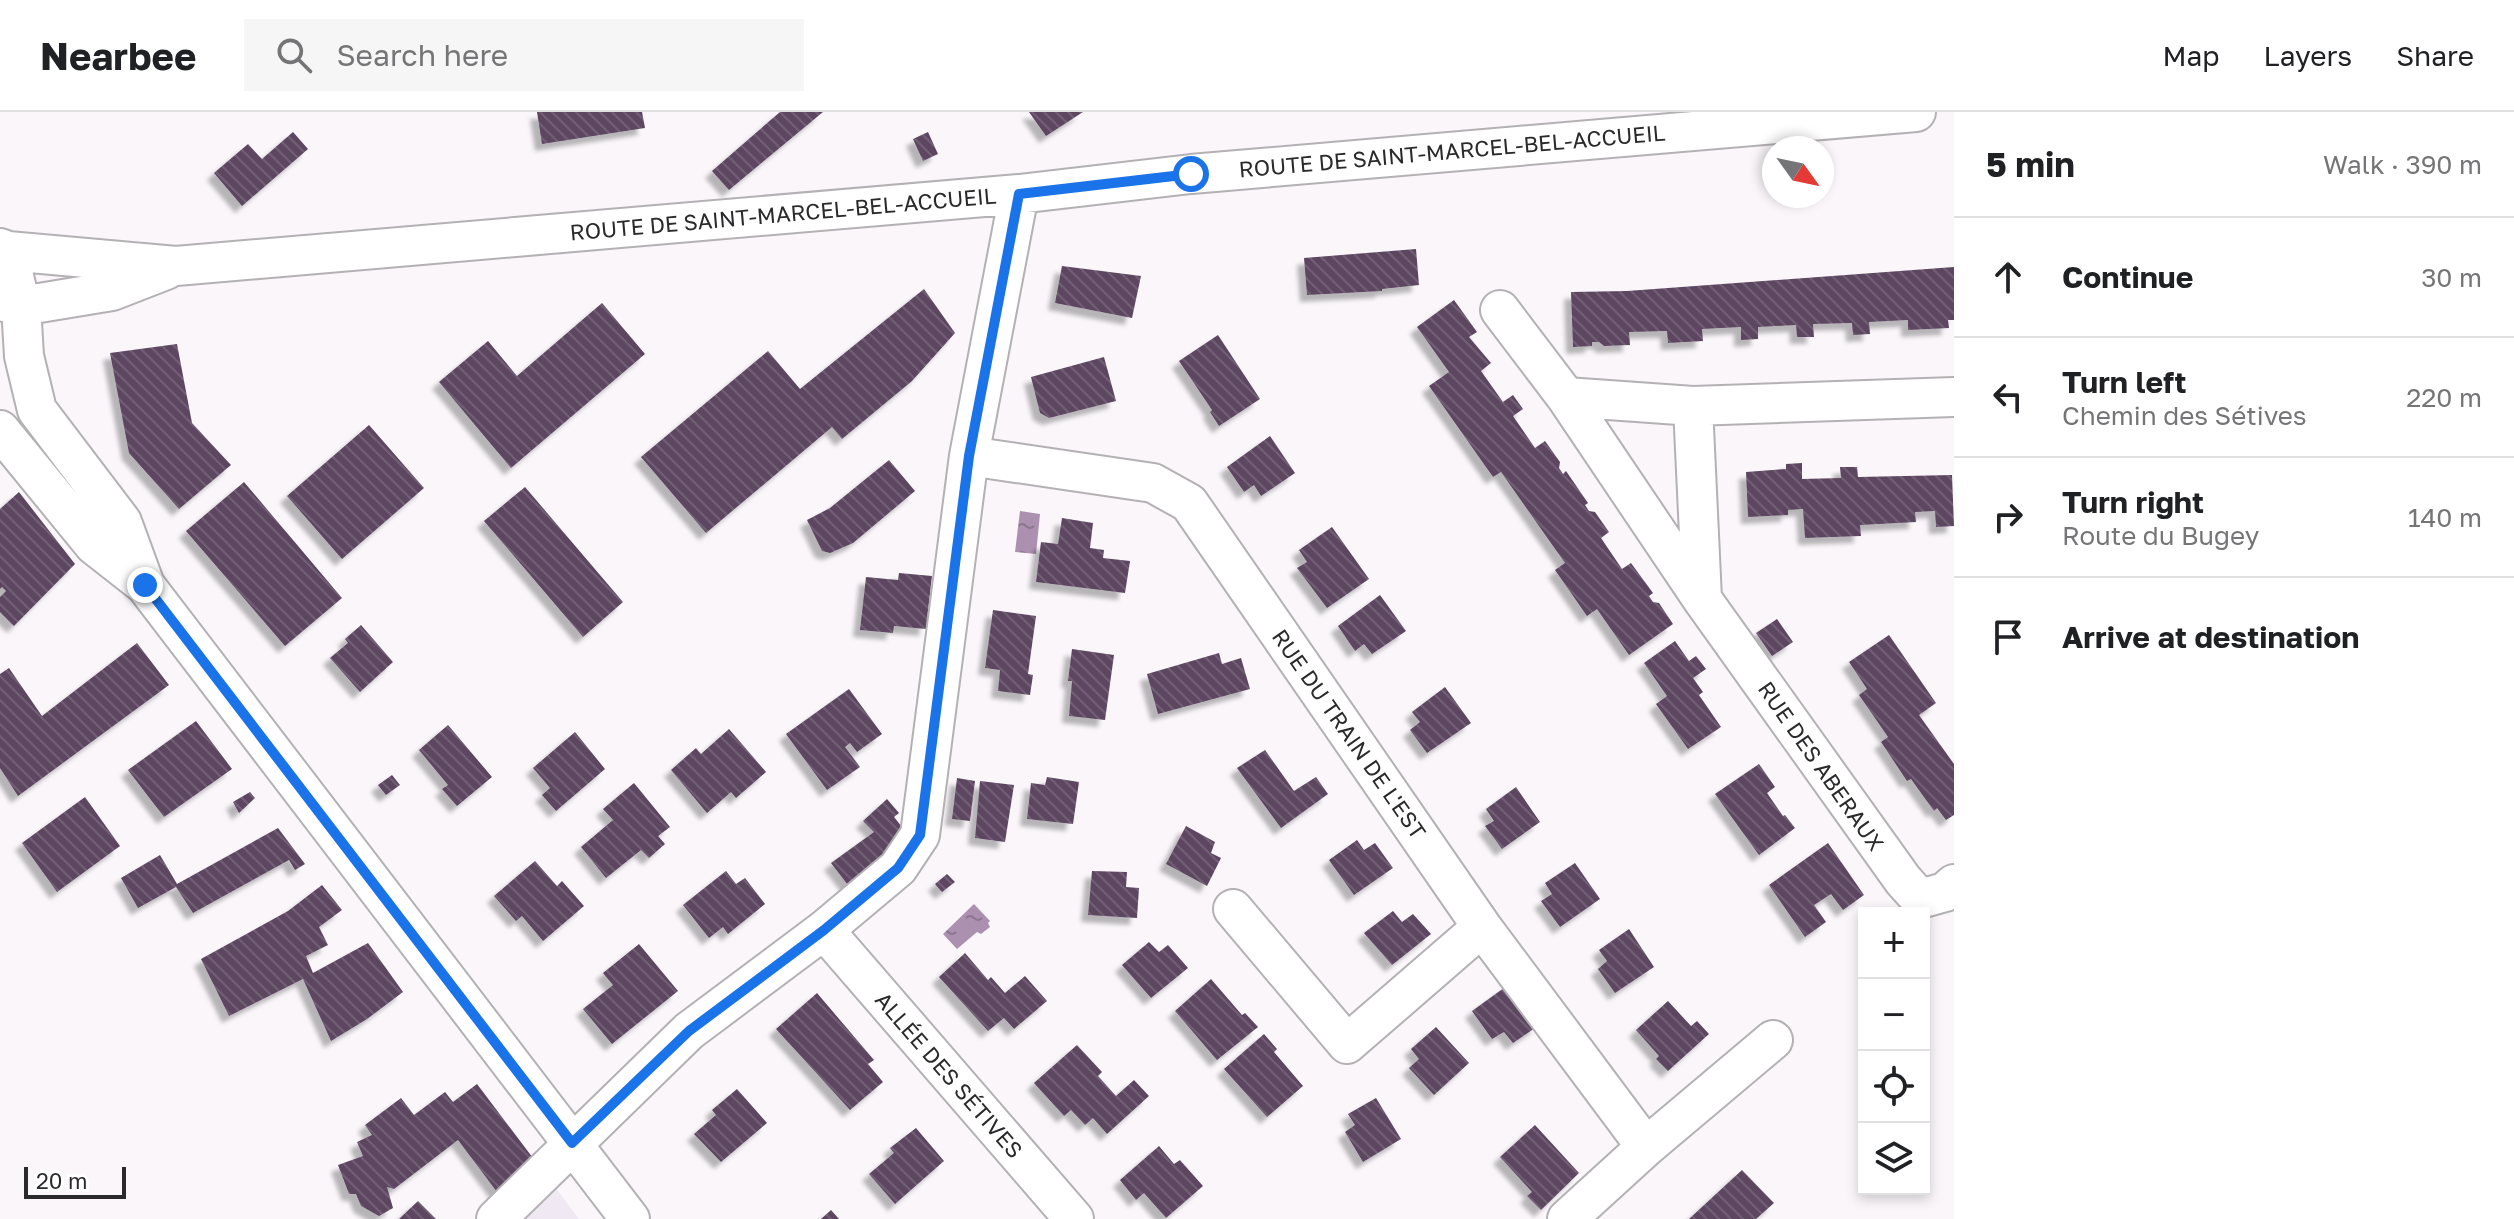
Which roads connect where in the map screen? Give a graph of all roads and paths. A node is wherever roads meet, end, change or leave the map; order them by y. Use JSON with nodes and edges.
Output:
{"nodes":[{"id":1,"x":1916,"y":112,"type":"edge"},
{"id":2,"x":1019,"y":194,"type":"junction"},
{"id":3,"x":3,"y":254,"type":"edge"},
{"id":4,"x":176,"y":266,"type":"junction"},
{"id":5,"x":10,"y":304,"type":"edge"},
{"id":6,"x":1500,"y":310,"type":"dead end"},
{"id":7,"x":1566,"y":397,"type":"junction"},
{"id":8,"x":1954,"y":397,"type":"edge"},
{"id":9,"x":1693,"y":406,"type":"junction"},
{"id":10,"x":0,"y":430,"type":"edge"},
{"id":11,"x":969,"y":456,"type":"junction"},
{"id":12,"x":145,"y":585,"type":"junction"},
{"id":13,"x":1702,"y":599,"type":"junction"},
{"id":14,"x":1954,"y":884,"type":"edge"},
{"id":15,"x":1233,"y":909,"type":"dead end"},
{"id":16,"x":1482,"y":927,"type":"junction"},
{"id":17,"x":824,"y":930,"type":"junction"},
{"id":18,"x":1773,"y":1040,"type":"dead end"},
{"id":19,"x":572,"y":1143,"type":"junction"},
{"id":20,"x":1646,"y":1147,"type":"junction"},
{"id":21,"x":496,"y":1219,"type":"edge"},
{"id":22,"x":630,"y":1219,"type":"edge"},
{"id":23,"x":1074,"y":1219,"type":"edge"},
{"id":24,"x":1567,"y":1219,"type":"edge"}],
"edges":[{"from":1,"to":2,"type":"street","name":"ROUTE DE SAINT-MARCEL-BEL-ACCUEIL"},
{"from":2,"to":4,"type":"street","name":"ROUTE DE SAINT-MARCEL-BEL-ACCUEIL"},
{"from":2,"to":11,"type":"street"},
{"from":3,"to":4,"type":"street","name":"ROUTE DE SAINT-MARCEL-BEL-ACCUEIL"},
{"from":3,"to":5,"type":"street"},
{"from":4,"to":5,"type":"street","name":"ROUTE DE SAINT-MARCEL-BEL-ACCUEIL"},
{"from":5,"to":12,"type":"street"},
{"from":6,"to":7,"type":"street","name":"RUE DES ABERAUX"},
{"from":7,"to":9,"type":"street"},
{"from":7,"to":13,"type":"street","name":"RUE DES ABERAUX"},
{"from":8,"to":9,"type":"street"},
{"from":9,"to":13,"type":"street"},
{"from":10,"to":12,"type":"street"},
{"from":11,"to":16,"type":"street","name":"RUE DU TRAIN DE L'EST"},
{"from":11,"to":17,"type":"street"},
{"from":12,"to":19,"type":"street"},
{"from":13,"to":14,"type":"street","name":"RUE DES ABERAUX"},
{"from":15,"to":16,"type":"street"},
{"from":16,"to":20,"type":"street","name":"RUE DU TRAIN DE L'EST"},
{"from":17,"to":19,"type":"street"},
{"from":17,"to":23,"type":"street","name":"ALLÉE DES SÉTIVES"},
{"from":18,"to":20,"type":"street"},
{"from":19,"to":21,"type":"street"},
{"from":19,"to":22,"type":"street"},
{"from":20,"to":24,"type":"street"}]}
